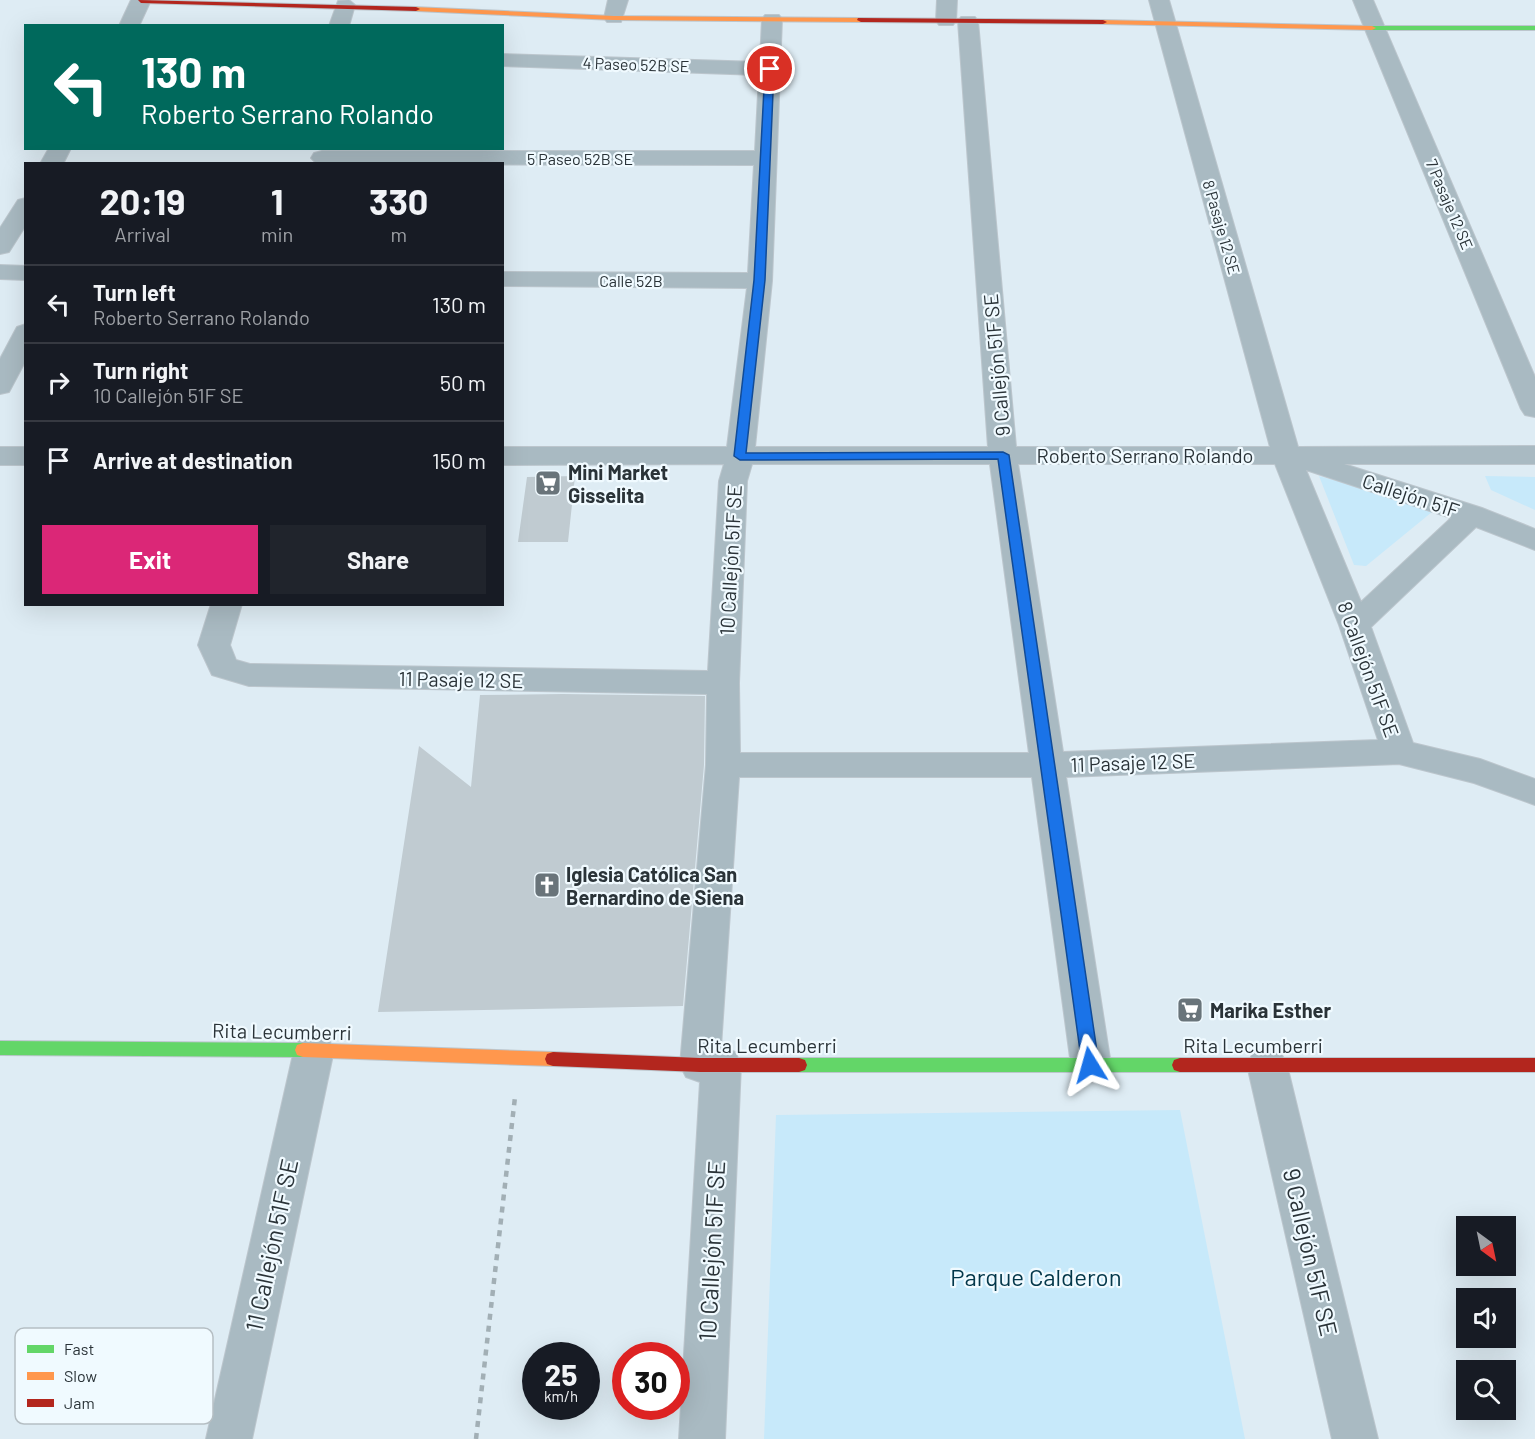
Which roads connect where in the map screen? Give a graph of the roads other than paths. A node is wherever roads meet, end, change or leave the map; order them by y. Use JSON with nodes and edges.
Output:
{"nodes":[{"id":1,"x":947,"y":0,"type":"edge"},
{"id":2,"x":1363,"y":0,"type":"edge"},
{"id":3,"x":141,"y":1,"type":"edge"},
{"id":4,"x":345,"y":5,"type":"junction"},
{"id":5,"x":616,"y":9,"type":"edge"},
{"id":6,"x":1162,"y":11,"type":"edge"},
{"id":7,"x":772,"y":20,"type":"junction"},
{"id":8,"x":957,"y":21,"type":"junction"},
{"id":9,"x":130,"y":24,"type":"edge"},
{"id":10,"x":340,"y":24,"type":"edge"},
{"id":11,"x":1377,"y":28,"type":"junction"},
{"id":12,"x":1535,"y":28,"type":"edge"},
{"id":13,"x":504,"y":60,"type":"edge"},
{"id":14,"x":770,"y":69,"type":"junction"},
{"id":15,"x":322,"y":157,"type":"edge"},
{"id":16,"x":765,"y":158,"type":"junction"},
{"id":17,"x":24,"y":208,"type":"edge"},
{"id":18,"x":0,"y":248,"type":"edge"},
{"id":19,"x":0,"y":272,"type":"edge"},
{"id":20,"x":24,"y":273,"type":"edge"},
{"id":21,"x":504,"y":279,"type":"edge"},
{"id":22,"x":760,"y":280,"type":"junction"},
{"id":23,"x":24,"y":336,"type":"edge"},
{"id":24,"x":0,"y":386,"type":"edge"},
{"id":25,"x":1535,"y":409,"type":"edge"},
{"id":26,"x":1286,"y":454,"type":"junction"},
{"id":27,"x":1003,"y":455,"type":"junction"},
{"id":28,"x":1535,"y":455,"type":"edge"},
{"id":29,"x":0,"y":456,"type":"edge"},
{"id":30,"x":24,"y":456,"type":"edge"},
{"id":31,"x":504,"y":456,"type":"edge"},
{"id":32,"x":740,"y":456,"type":"junction"},
{"id":33,"x":1472,"y":515,"type":"junction"},
{"id":34,"x":1535,"y":540,"type":"edge"},
{"id":35,"x":226,"y":606,"type":"edge"},
{"id":36,"x":1355,"y":626,"type":"junction"},
{"id":37,"x":723,"y":683,"type":"junction"},
{"id":38,"x":1399,"y":752,"type":"junction"},
{"id":39,"x":723,"y":765,"type":"junction"},
{"id":40,"x":1046,"y":765,"type":"junction"},
{"id":41,"x":1535,"y":792,"type":"edge"},
{"id":42,"x":0,"y":1048,"type":"edge"},
{"id":43,"x":314,"y":1050,"type":"junction"},
{"id":44,"x":710,"y":1064,"type":"junction"},
{"id":45,"x":1090,"y":1065,"type":"junction"},
{"id":46,"x":1267,"y":1065,"type":"junction"},
{"id":47,"x":1535,"y":1065,"type":"edge"},
{"id":48,"x":229,"y":1439,"type":"edge"},
{"id":49,"x":702,"y":1439,"type":"edge"},
{"id":50,"x":1355,"y":1439,"type":"edge"}],
"edges":[{"from":1,"to":8,"type":"street","name":"9 Callejón 51F SE"},
{"from":2,"to":11,"type":"street","name":"7 Pasaje 12 SE"},
{"from":3,"to":4,"type":"street"},
{"from":3,"to":9,"type":"street"},
{"from":4,"to":5,"type":"street"},
{"from":4,"to":10,"type":"street"},
{"from":5,"to":7,"type":"street"},
{"from":6,"to":8,"type":"street"},
{"from":6,"to":11,"type":"street"},
{"from":6,"to":26,"type":"street","name":"8 Pasaje 12 SE"},
{"from":7,"to":8,"type":"street"},
{"from":7,"to":14,"type":"street","name":"10 Callejón 51F SE"},
{"from":8,"to":27,"type":"street","name":"9 Callejón 51F SE"},
{"from":11,"to":12,"type":"street"},
{"from":11,"to":25,"type":"street","name":"7 Pasaje 12 SE"},
{"from":13,"to":14,"type":"street","name":"4 Paseo 52B SE"},
{"from":14,"to":16,"type":"street","name":"10 Callejón 51F SE"},
{"from":15,"to":16,"type":"street","name":"5 Paseo 52B SE"},
{"from":16,"to":22,"type":"street","name":"10 Callejón 51F SE"},
{"from":17,"to":18,"type":"street"},
{"from":19,"to":20,"type":"street"},
{"from":21,"to":22,"type":"street","name":"Calle 52B"},
{"from":22,"to":32,"type":"street","name":"10 Callejón 51F SE"},
{"from":23,"to":24,"type":"street"},
{"from":26,"to":27,"type":"street","name":"Roberto Serrano Rolando"},
{"from":26,"to":28,"type":"street","name":"Roberto Serrano Rolando"},
{"from":26,"to":33,"type":"street","name":"Callejón 51F"},
{"from":26,"to":36,"type":"street","name":"8 Callejón 51F SE"},
{"from":27,"to":32,"type":"street","name":"Roberto Serrano Rolando"},
{"from":27,"to":40,"type":"street","name":"9 Callejón 51F SE"},
{"from":29,"to":30,"type":"street"},
{"from":31,"to":32,"type":"street","name":"Roberto Serrano Rolando"},
{"from":32,"to":37,"type":"street","name":"10 Callejón 51F SE"},
{"from":33,"to":34,"type":"street","name":"Callejón 51F"},
{"from":33,"to":36,"type":"street"},
{"from":35,"to":37,"type":"street","name":"11 Pasaje 12 SE"},
{"from":36,"to":38,"type":"street","name":"8 Callejón 51F SE"},
{"from":37,"to":39,"type":"street","name":"10 Callejón 51F SE"},
{"from":38,"to":40,"type":"street","name":"11 Pasaje 12 SE"},
{"from":38,"to":41,"type":"street","name":"8 Callejón 51F SE"},
{"from":39,"to":40,"type":"street","name":"11 Pasaje 12 SE"},
{"from":39,"to":44,"type":"street","name":"10 Callejón 51F SE"},
{"from":40,"to":45,"type":"street","name":"9 Callejón 51F SE"},
{"from":42,"to":43,"type":"street","name":"Rita Lecumberri"},
{"from":43,"to":44,"type":"street","name":"Rita Lecumberri"},
{"from":43,"to":48,"type":"street","name":"11 Callejón 51F SE"},
{"from":44,"to":45,"type":"street","name":"Rita Lecumberri"},
{"from":44,"to":49,"type":"street","name":"10 Callejón 51F SE"},
{"from":45,"to":46,"type":"street","name":"Rita Lecumberri"},
{"from":46,"to":47,"type":"street","name":"Rita Lecumberri"},
{"from":46,"to":50,"type":"street","name":"9 Callejón 51F SE"}]}
